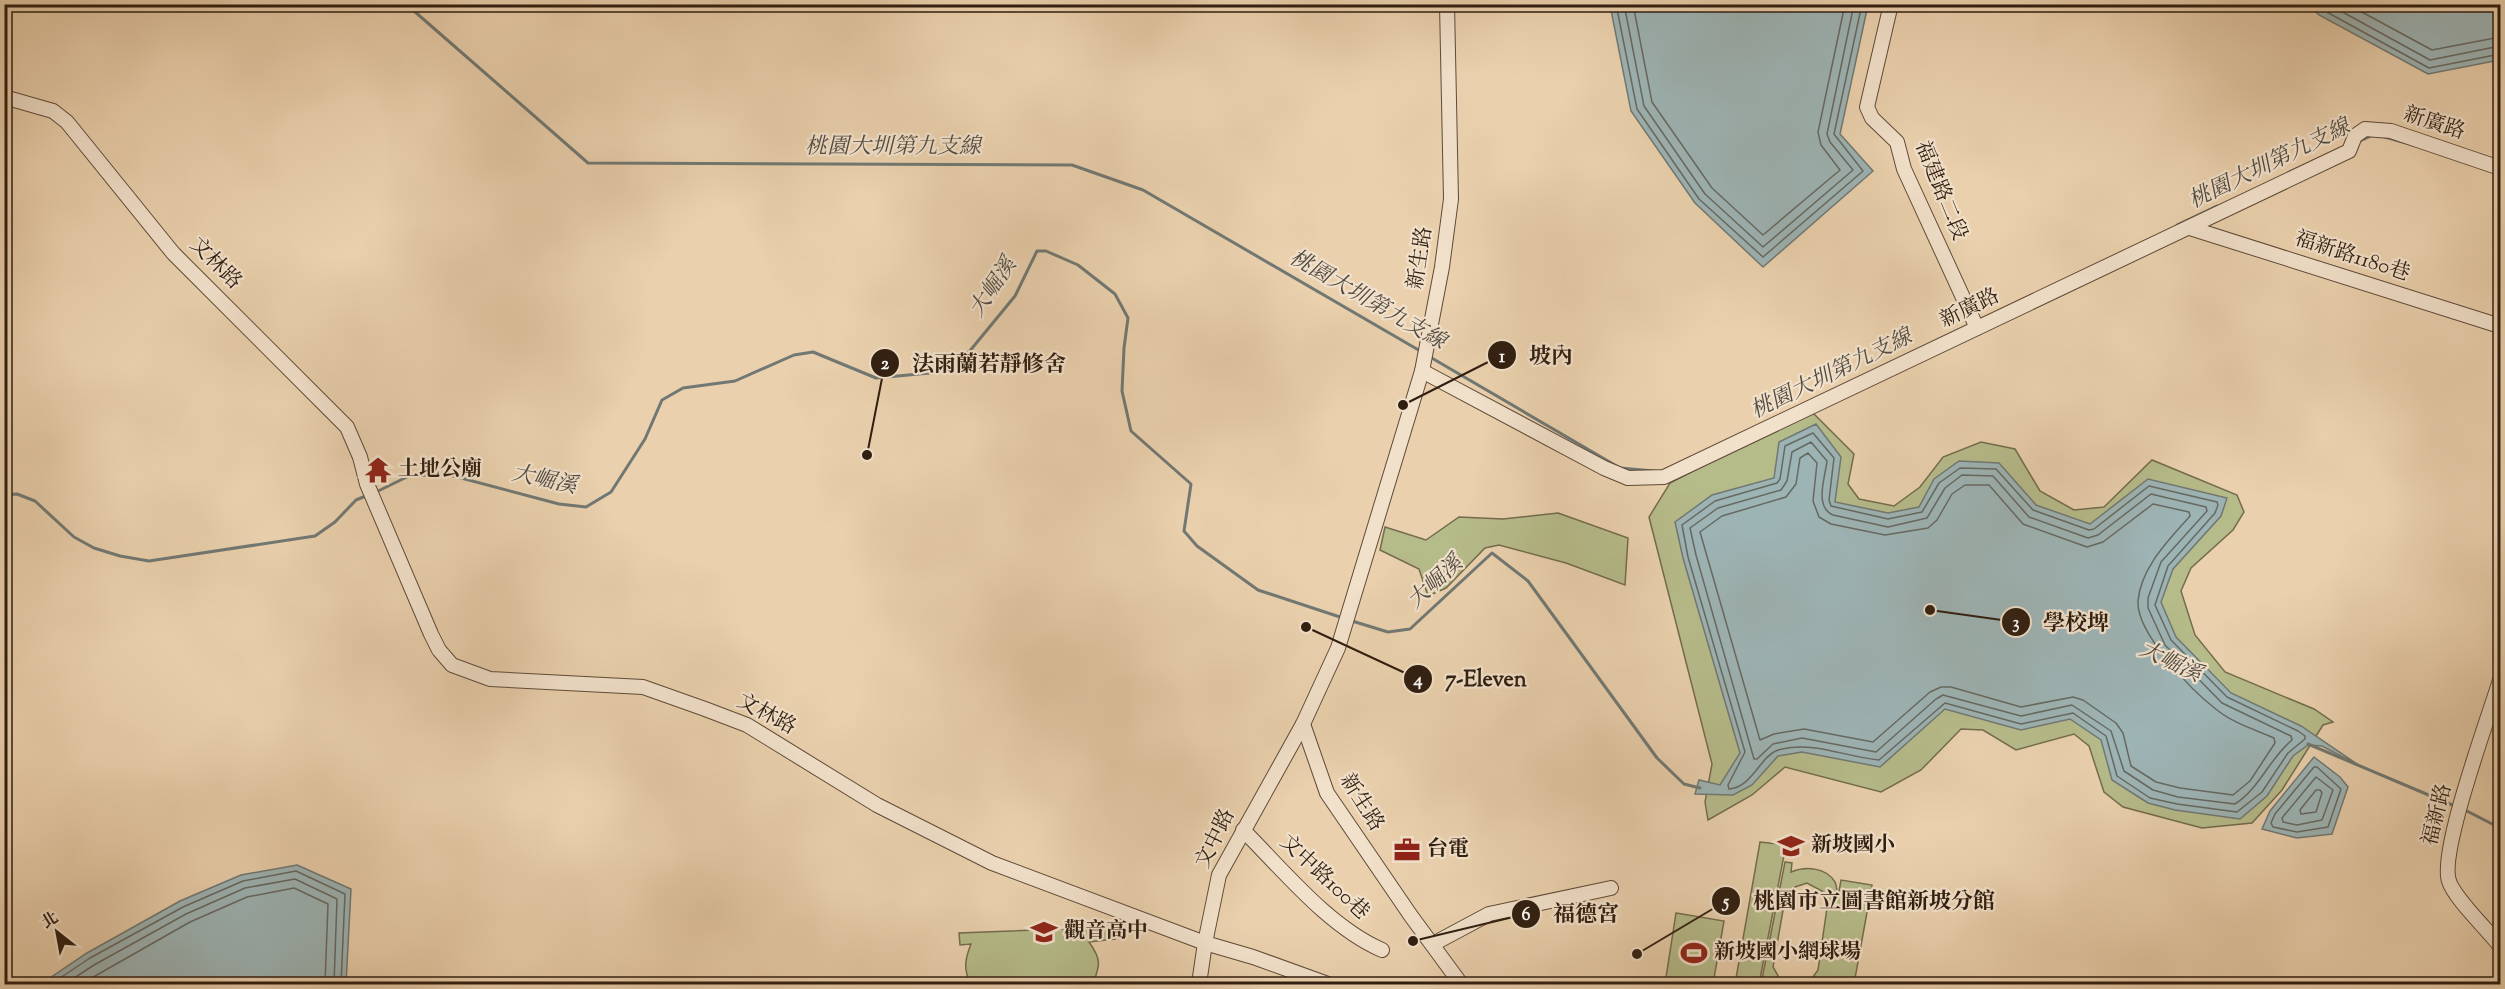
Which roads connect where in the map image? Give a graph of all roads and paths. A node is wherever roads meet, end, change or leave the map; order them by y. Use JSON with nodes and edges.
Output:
{"nodes":[{"id":1,"x":1447,"y":4,"type":"edge"},
{"id":2,"x":1891,"y":4,"type":"edge"},
{"id":3,"x":4,"y":97,"type":"edge"},
{"id":4,"x":2500,"y":168,"type":"edge"},
{"id":5,"x":2190,"y":228,"type":"junction"},
{"id":6,"x":2500,"y":326,"type":"edge"},
{"id":7,"x":1977,"y":328,"type":"junction"},
{"id":8,"x":1422,"y":371,"type":"junction"},
{"id":9,"x":2500,"y":681,"type":"edge"},
{"id":10,"x":1303,"y":724,"type":"junction"},
{"id":11,"x":1243,"y":830,"type":"junction"},
{"id":12,"x":1611,"y":888,"type":"dead end"},
{"id":13,"x":1205,"y":943,"type":"junction"},
{"id":14,"x":1433,"y":944,"type":"junction"},
{"id":15,"x":2500,"y":946,"type":"edge"},
{"id":16,"x":1382,"y":950,"type":"dead end"},
{"id":17,"x":1199,"y":984,"type":"edge"},
{"id":18,"x":1328,"y":984,"type":"edge"},
{"id":19,"x":1461,"y":984,"type":"edge"}],
"edges":[{"from":1,"to":8,"type":"street","name":"新生路"},
{"from":2,"to":7,"type":"street","name":"福建路二段"},
{"from":3,"to":13,"type":"street","name":"文林路"},
{"from":4,"to":5,"type":"street","name":"新廣路"},
{"from":5,"to":6,"type":"street","name":"福新路1180巷"},
{"from":5,"to":7,"type":"street","name":"新廣路"},
{"from":7,"to":8,"type":"street","name":"新廣路"},
{"from":8,"to":10,"type":"street","name":"新生路"},
{"from":9,"to":15,"type":"street","name":"福新路"},
{"from":10,"to":11,"type":"street","name":"文中路"},
{"from":10,"to":14,"type":"street","name":"新生路"},
{"from":11,"to":13,"type":"street","name":"文中路"},
{"from":11,"to":16,"type":"street","name":"文中路100巷"},
{"from":12,"to":14,"type":"street"},
{"from":13,"to":17,"type":"street","name":"文中路"},
{"from":13,"to":18,"type":"street","name":"文林路"},
{"from":14,"to":19,"type":"street","name":"新生路"}]}
